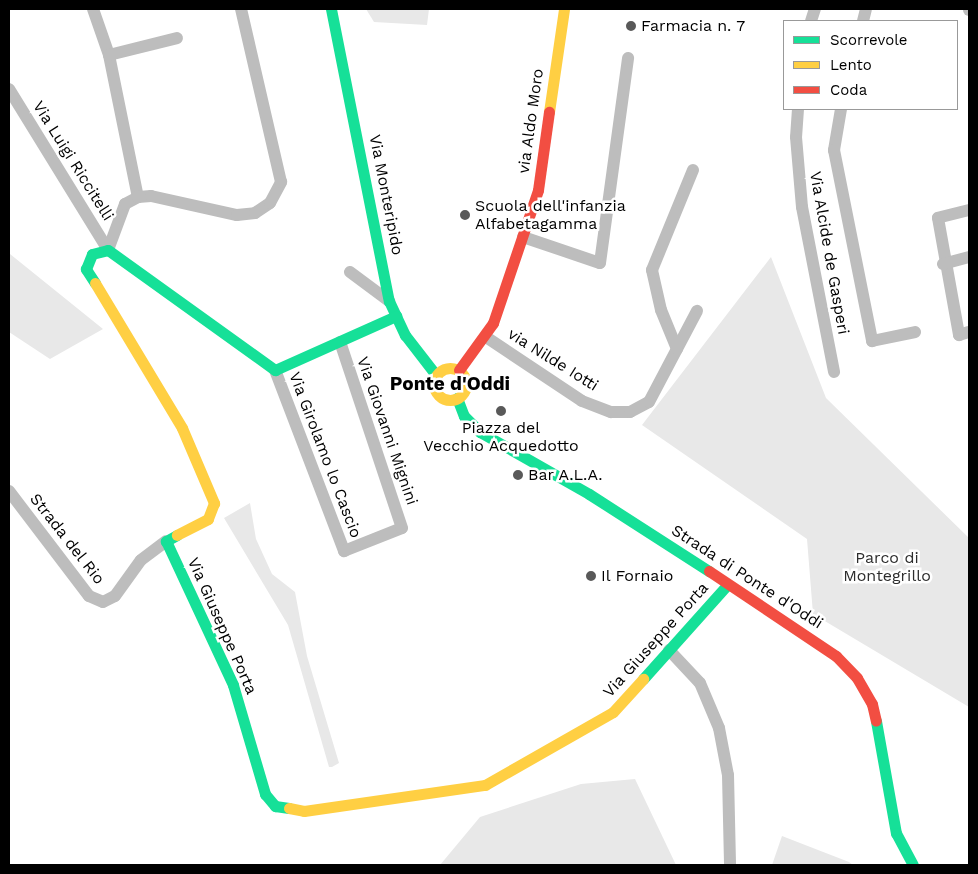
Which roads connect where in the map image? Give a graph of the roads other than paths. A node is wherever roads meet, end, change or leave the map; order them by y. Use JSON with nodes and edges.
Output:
{"nodes":[{"id":1,"x":93,"y":9,"type":"edge"},
{"id":2,"x":241,"y":9,"type":"edge"},
{"id":3,"x":331,"y":9,"type":"edge"},
{"id":4,"x":564,"y":9,"type":"edge"},
{"id":5,"x":177,"y":38,"type":"dead end"},
{"id":6,"x":109,"y":55,"type":"junction"},
{"id":7,"x":628,"y":58,"type":"dead end"},
{"id":8,"x":9,"y":89,"type":"edge"},
{"id":9,"x":798,"y":110,"type":"edge"},
{"id":10,"x":841,"y":110,"type":"edge"},
{"id":11,"x":693,"y":170,"type":"dead end"},
{"id":12,"x":138,"y":197,"type":"junction"},
{"id":13,"x":969,"y":210,"type":"edge"},
{"id":14,"x":523,"y":237,"type":"junction"},
{"id":15,"x":114,"y":253,"type":"junction"},
{"id":16,"x":969,"y":257,"type":"edge"},
{"id":17,"x":943,"y":264,"type":"junction"},
{"id":18,"x":350,"y":272,"type":"dead end"},
{"id":19,"x":389,"y":301,"type":"junction"},
{"id":20,"x":697,"y":311,"type":"dead end"},
{"id":21,"x":396,"y":316,"type":"junction"},
{"id":22,"x":915,"y":332,"type":"dead end"},
{"id":23,"x":969,"y":332,"type":"edge"},
{"id":24,"x":486,"y":337,"type":"junction"},
{"id":25,"x":340,"y":342,"type":"junction"},
{"id":26,"x":677,"y":349,"type":"junction"},
{"id":27,"x":275,"y":370,"type":"junction"},
{"id":28,"x":458,"y":370,"type":"junction"},
{"id":29,"x":834,"y":372,"type":"dead end"},
{"id":30,"x":436,"y":375,"type":"junction"},
{"id":31,"x":457,"y":398,"type":"junction"},
{"id":32,"x":9,"y":491,"type":"edge"},
{"id":33,"x":166,"y":541,"type":"junction"},
{"id":34,"x":344,"y":551,"type":"joint"},
{"id":35,"x":727,"y":585,"type":"junction"},
{"id":36,"x":669,"y":650,"type":"junction"},
{"id":37,"x":730,"y":865,"type":"edge"},
{"id":38,"x":913,"y":865,"type":"edge"}],
"edges":[{"from":1,"to":6,"type":"street"},
{"from":2,"to":12,"type":"street"},
{"from":3,"to":19,"type":"street","name":"Via Monteripido"},
{"from":4,"to":14,"type":"street","name":"via Aldo Moro"},
{"from":5,"to":6,"type":"street"},
{"from":6,"to":12,"type":"street"},
{"from":7,"to":14,"type":"street"},
{"from":8,"to":15,"type":"street","name":"Via Luigi Riccitelli"},
{"from":9,"to":29,"type":"street","name":"Via Alcide de Gasperi"},
{"from":10,"to":22,"type":"street"},
{"from":11,"to":26,"type":"street"},
{"from":12,"to":15,"type":"street"},
{"from":13,"to":17,"type":"street"},
{"from":14,"to":24,"type":"street","name":"via Aldo Moro"},
{"from":15,"to":27,"type":"street"},
{"from":15,"to":33,"type":"street"},
{"from":16,"to":17,"type":"street"},
{"from":17,"to":23,"type":"street"},
{"from":18,"to":19,"type":"street"},
{"from":19,"to":21,"type":"street","name":"Via Monteripido"},
{"from":20,"to":26,"type":"street","name":"via Nilde Iotti"},
{"from":21,"to":25,"type":"street"},
{"from":21,"to":30,"type":"street","name":"Via Monteripido"},
{"from":24,"to":26,"type":"street","name":"via Nilde Iotti"},
{"from":24,"to":28,"type":"street","name":"via Aldo Moro"},
{"from":25,"to":27,"type":"street"},
{"from":25,"to":34,"type":"street","name":"Via Giovanni Mignini"},
{"from":27,"to":34,"type":"street","name":"Via Girolamo lo Cascio"},
{"from":28,"to":30,"type":"street"},
{"from":28,"to":31,"type":"street"},
{"from":30,"to":31,"type":"street"},
{"from":31,"to":35,"type":"street","name":"Strada di Ponte d'Oddi"},
{"from":32,"to":33,"type":"street","name":"Strada del Rio"},
{"from":33,"to":36,"type":"street","name":"Via Giuseppe Porta"},
{"from":35,"to":36,"type":"street","name":"Via Giuseppe Porta"},
{"from":35,"to":38,"type":"street","name":"Strada di Ponte d'Oddi"},
{"from":36,"to":37,"type":"street"}]}
